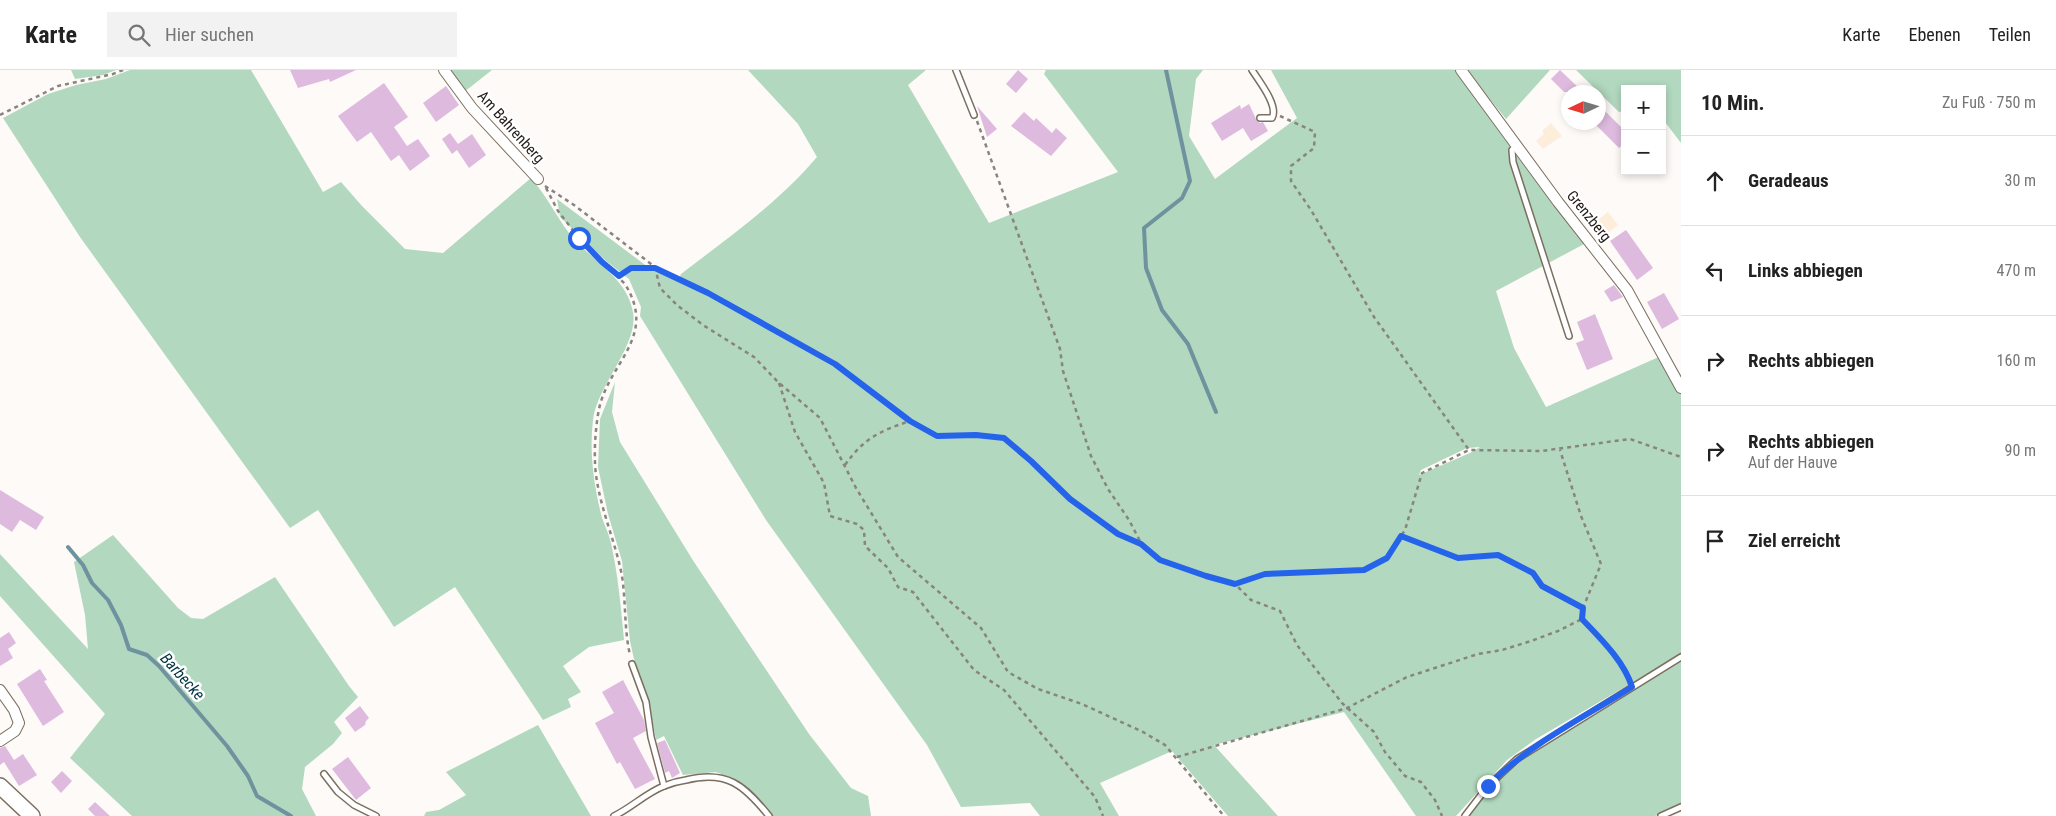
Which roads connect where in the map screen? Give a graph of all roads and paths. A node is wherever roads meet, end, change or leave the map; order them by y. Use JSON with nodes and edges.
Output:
{"nodes":[{"id":1,"x":123,"y":70,"type":"edge"},
{"id":2,"x":444,"y":70,"type":"edge"},
{"id":3,"x":956,"y":70,"type":"edge"},
{"id":4,"x":1252,"y":70,"type":"edge"},
{"id":5,"x":1461,"y":70,"type":"edge"},
{"id":6,"x":1274,"y":114,"type":"junction"},
{"id":7,"x":0,"y":115,"type":"edge"},
{"id":8,"x":974,"y":115,"type":"joint"},
{"id":9,"x":1260,"y":118,"type":"dead end"},
{"id":10,"x":1517,"y":145,"type":"junction"},
{"id":11,"x":538,"y":179,"type":"dead end"},
{"id":12,"x":655,"y":268,"type":"junction"},
{"id":13,"x":619,"y":276,"type":"junction"},
{"id":14,"x":1569,"y":336,"type":"dead end"},
{"id":15,"x":778,"y":382,"type":"junction"},
{"id":16,"x":1681,"y":388,"type":"edge"},
{"id":17,"x":910,"y":421,"type":"junction"},
{"id":18,"x":1469,"y":450,"type":"junction"},
{"id":19,"x":1560,"y":450,"type":"junction"},
{"id":20,"x":1681,"y":457,"type":"edge"},
{"id":21,"x":845,"y":465,"type":"junction"},
{"id":22,"x":1401,"y":536,"type":"junction"},
{"id":23,"x":1141,"y":544,"type":"junction"},
{"id":24,"x":1235,"y":584,"type":"junction"},
{"id":25,"x":1583,"y":608,"type":"junction"},
{"id":26,"x":1582,"y":619,"type":"junction"},
{"id":27,"x":1681,"y":657,"type":"edge"},
{"id":28,"x":632,"y":664,"type":"joint"},
{"id":29,"x":1632,"y":687,"type":"junction"},
{"id":30,"x":0,"y":690,"type":"edge"},
{"id":31,"x":1347,"y":708,"type":"junction"},
{"id":32,"x":0,"y":741,"type":"edge"},
{"id":33,"x":1177,"y":757,"type":"dead end"},
{"id":34,"x":324,"y":774,"type":"dead end"},
{"id":35,"x":0,"y":786,"type":"edge"},
{"id":36,"x":664,"y":786,"type":"junction"},
{"id":37,"x":1681,"y":807,"type":"edge"},
{"id":38,"x":32,"y":816,"type":"edge"},
{"id":39,"x":376,"y":816,"type":"edge"},
{"id":40,"x":614,"y":816,"type":"edge"},
{"id":41,"x":769,"y":816,"type":"edge"},
{"id":42,"x":1103,"y":816,"type":"edge"},
{"id":43,"x":1224,"y":816,"type":"edge"},
{"id":44,"x":1442,"y":816,"type":"edge"},
{"id":45,"x":1465,"y":816,"type":"edge"},
{"id":46,"x":1661,"y":816,"type":"edge"}],
"edges":[{"from":1,"to":7,"type":"path"},
{"from":2,"to":11,"type":"street","name":"Am Bahrenberg"},
{"from":3,"to":8,"type":"lane"},
{"from":4,"to":6,"type":"lane"},
{"from":5,"to":10,"type":"street","name":"Grenzberg"},
{"from":6,"to":9,"type":"lane"},
{"from":6,"to":18,"type":"path"},
{"from":8,"to":23,"type":"path"},
{"from":10,"to":14,"type":"lane"},
{"from":10,"to":16,"type":"street","name":"Grenzberg"},
{"from":12,"to":13,"type":"path"},
{"from":12,"to":13,"type":"path"},
{"from":12,"to":15,"type":"path"},
{"from":12,"to":17,"type":"path"},
{"from":13,"to":28,"type":"path"},
{"from":15,"to":21,"type":"path"},
{"from":15,"to":42,"type":"path"},
{"from":17,"to":21,"type":"path"},
{"from":17,"to":23,"type":"path"},
{"from":18,"to":19,"type":"path"},
{"from":18,"to":22,"type":"path"},
{"from":19,"to":20,"type":"path"},
{"from":19,"to":25,"type":"path"},
{"from":21,"to":43,"type":"path"},
{"from":22,"to":24,"type":"path"},
{"from":22,"to":25,"type":"path"},
{"from":23,"to":24,"type":"path"},
{"from":24,"to":31,"type":"path"},
{"from":25,"to":26,"type":"path"},
{"from":26,"to":29,"type":"path"},
{"from":26,"to":31,"type":"path"},
{"from":27,"to":29,"type":"lane"},
{"from":28,"to":36,"type":"lane"},
{"from":29,"to":45,"type":"lane"},
{"from":30,"to":32,"type":"street"},
{"from":31,"to":33,"type":"path"},
{"from":31,"to":44,"type":"path"},
{"from":34,"to":39,"type":"lane"},
{"from":35,"to":38,"type":"street"},
{"from":36,"to":40,"type":"lane"},
{"from":36,"to":41,"type":"lane"},
{"from":37,"to":46,"type":"lane"}]}
